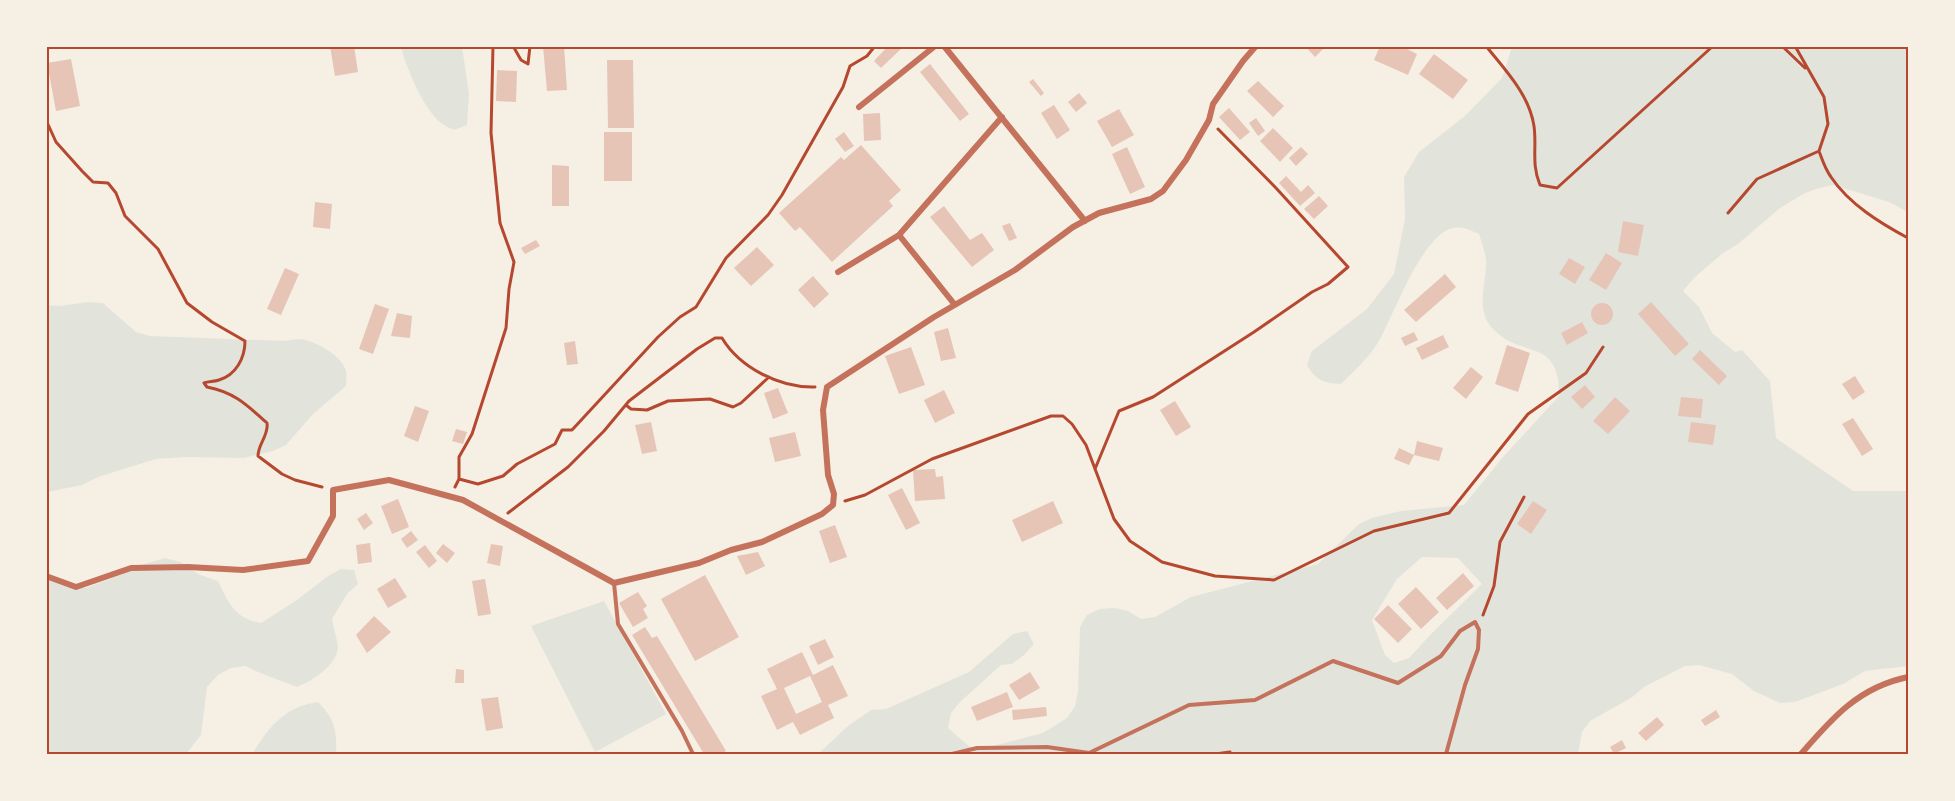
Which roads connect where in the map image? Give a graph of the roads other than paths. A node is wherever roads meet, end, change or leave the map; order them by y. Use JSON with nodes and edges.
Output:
{"nodes":[{"id":1,"x":935,"y":46,"type":"edge"},
{"id":2,"x":944,"y":46,"type":"edge"},
{"id":3,"x":1256,"y":46,"type":"edge"},
{"id":4,"x":859,"y":107,"type":"dead end"},
{"id":5,"x":1002,"y":117,"type":"junction"},
{"id":6,"x":1085,"y":220,"type":"junction"},
{"id":7,"x":899,"y":235,"type":"junction"},
{"id":8,"x":838,"y":272,"type":"dead end"},
{"id":9,"x":955,"y":305,"type":"junction"},
{"id":10,"x":46,"y":576,"type":"edge"},
{"id":11,"x":614,"y":583,"type":"junction"},
{"id":12,"x":1908,"y":677,"type":"edge"},
{"id":13,"x":693,"y":754,"type":"edge"},
{"id":14,"x":952,"y":754,"type":"edge"},
{"id":15,"x":1446,"y":754,"type":"edge"},
{"id":16,"x":1802,"y":754,"type":"edge"}],
"edges":[{"from":1,"to":4,"type":"street"},
{"from":2,"to":5,"type":"street"},
{"from":3,"to":6,"type":"street"},
{"from":5,"to":6,"type":"street"},
{"from":5,"to":7,"type":"street"},
{"from":6,"to":9,"type":"street"},
{"from":7,"to":8,"type":"street"},
{"from":7,"to":9,"type":"street"},
{"from":9,"to":11,"type":"street"},
{"from":10,"to":11,"type":"street"},
{"from":11,"to":13,"type":"lane"},
{"from":12,"to":16,"type":"street"},
{"from":14,"to":15,"type":"lane"}]}
